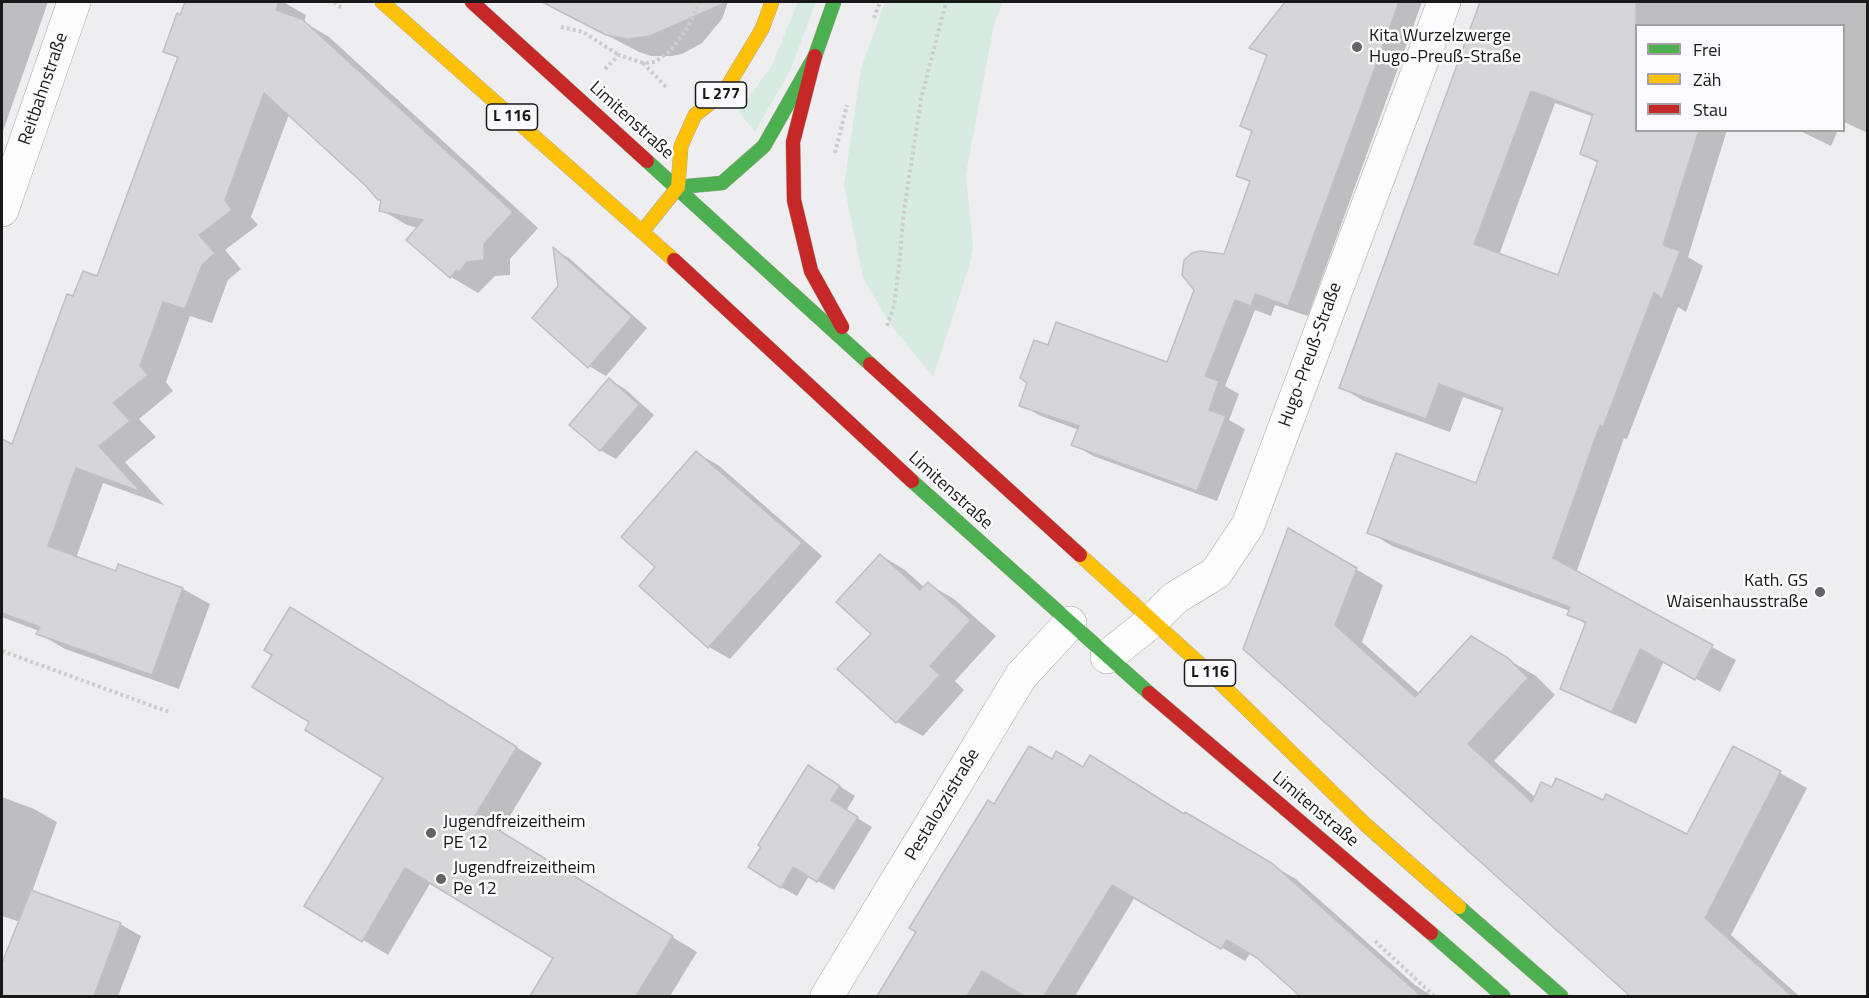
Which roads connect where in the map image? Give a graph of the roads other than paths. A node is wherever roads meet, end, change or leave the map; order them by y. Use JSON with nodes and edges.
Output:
{"nodes":[{"id":1,"x":74,"y":2,"type":"edge"},
{"id":2,"x":382,"y":2,"type":"edge"},
{"id":3,"x":472,"y":2,"type":"edge"},
{"id":4,"x":772,"y":2,"type":"edge"},
{"id":5,"x":834,"y":2,"type":"edge"},
{"id":6,"x":1444,"y":2,"type":"edge"},
{"id":7,"x":815,"y":56,"type":"junction"},
{"id":8,"x":678,"y":187,"type":"junction"},
{"id":9,"x":2,"y":210,"type":"edge"},
{"id":10,"x":642,"y":232,"type":"junction"},
{"id":11,"x":856,"y":353,"type":"junction"},
{"id":12,"x":1152,"y":621,"type":"junction"},
{"id":13,"x":1070,"y":623,"type":"junction"},
{"id":14,"x":1107,"y":657,"type":"junction"},
{"id":15,"x":827,"y":996,"type":"edge"},
{"id":16,"x":1503,"y":996,"type":"edge"},
{"id":17,"x":1561,"y":996,"type":"edge"}],
"edges":[{"from":1,"to":9,"type":"street","name":"Reitbahnstraße"},
{"from":2,"to":10,"type":"main road","name":"Limitenstraße","number":"L 116"},
{"from":3,"to":8,"type":"main road","name":"Limitenstraße","number":"L 116"},
{"from":4,"to":8,"type":"main road","number":"L 277"},
{"from":5,"to":7,"type":"main road"},
{"from":6,"to":12,"type":"street","name":"Hugo-Preuß-Straße"},
{"from":7,"to":8,"type":"main road"},
{"from":7,"to":11,"type":"main road","number":"L 116"},
{"from":8,"to":10,"type":"main road"},
{"from":8,"to":11,"type":"main road","name":"Limitenstraße","number":"L 116"},
{"from":10,"to":13,"type":"main road","name":"Limitenstraße","number":"L 116"},
{"from":11,"to":12,"type":"main road","name":"Limitenstraße","number":"L 116"},
{"from":12,"to":14,"type":"street","name":"Hugo-Preuß-Straße"},
{"from":12,"to":17,"type":"main road","name":"Limitenstraße","number":"L 116"},
{"from":13,"to":14,"type":"main road","name":"Limitenstraße","number":"L 116"},
{"from":13,"to":15,"type":"street","name":"Pestalozzistraße"},
{"from":14,"to":16,"type":"main road","name":"Limitenstraße","number":"L 116"}]}
